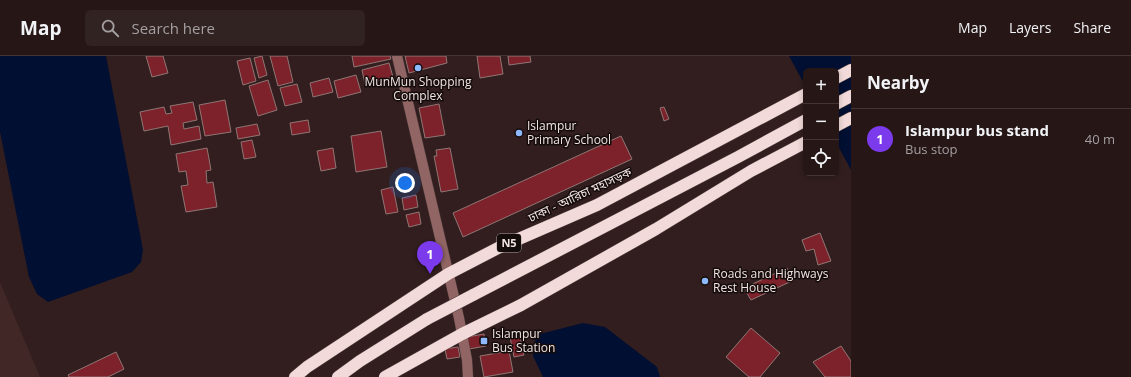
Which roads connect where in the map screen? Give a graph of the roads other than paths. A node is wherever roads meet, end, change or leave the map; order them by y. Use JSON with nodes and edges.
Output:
{"nodes":[{"id":1,"x":397,"y":56,"type":"edge"},
{"id":2,"x":851,"y":70,"type":"edge"},
{"id":3,"x":839,"y":76,"type":"edge"},
{"id":4,"x":803,"y":96,"type":"edge"},
{"id":5,"x":851,"y":96,"type":"edge"},
{"id":6,"x":839,"y":102,"type":"edge"},
{"id":7,"x":851,"y":118,"type":"edge"},
{"id":8,"x":803,"y":122,"type":"edge"},
{"id":9,"x":839,"y":124,"type":"edge"},
{"id":10,"x":803,"y":144,"type":"edge"},
{"id":11,"x":448,"y":274,"type":"junction"},
{"id":12,"x":462,"y":334,"type":"junction"},
{"id":13,"x":295,"y":377,"type":"edge"},
{"id":14,"x":338,"y":377,"type":"edge"},
{"id":15,"x":385,"y":377,"type":"edge"},
{"id":16,"x":468,"y":377,"type":"edge"}],
"edges":[{"from":1,"to":11,"type":"street"},
{"from":2,"to":3,"type":"highway"},
{"from":4,"to":11,"type":"highway","name":"ঢাকা - আরিচা মহাসড়ক","number":"N5"},
{"from":5,"to":6,"type":"highway"},
{"from":7,"to":9,"type":"highway"},
{"from":8,"to":14,"type":"highway","number":"N5","bridge":true},
{"from":10,"to":12,"type":"highway"},
{"from":11,"to":12,"type":"street"},
{"from":11,"to":13,"type":"highway","name":"ঢাকা - আরিচা মহাসড়ক","number":"N5"},
{"from":12,"to":15,"type":"highway"},
{"from":12,"to":16,"type":"street"}]}
